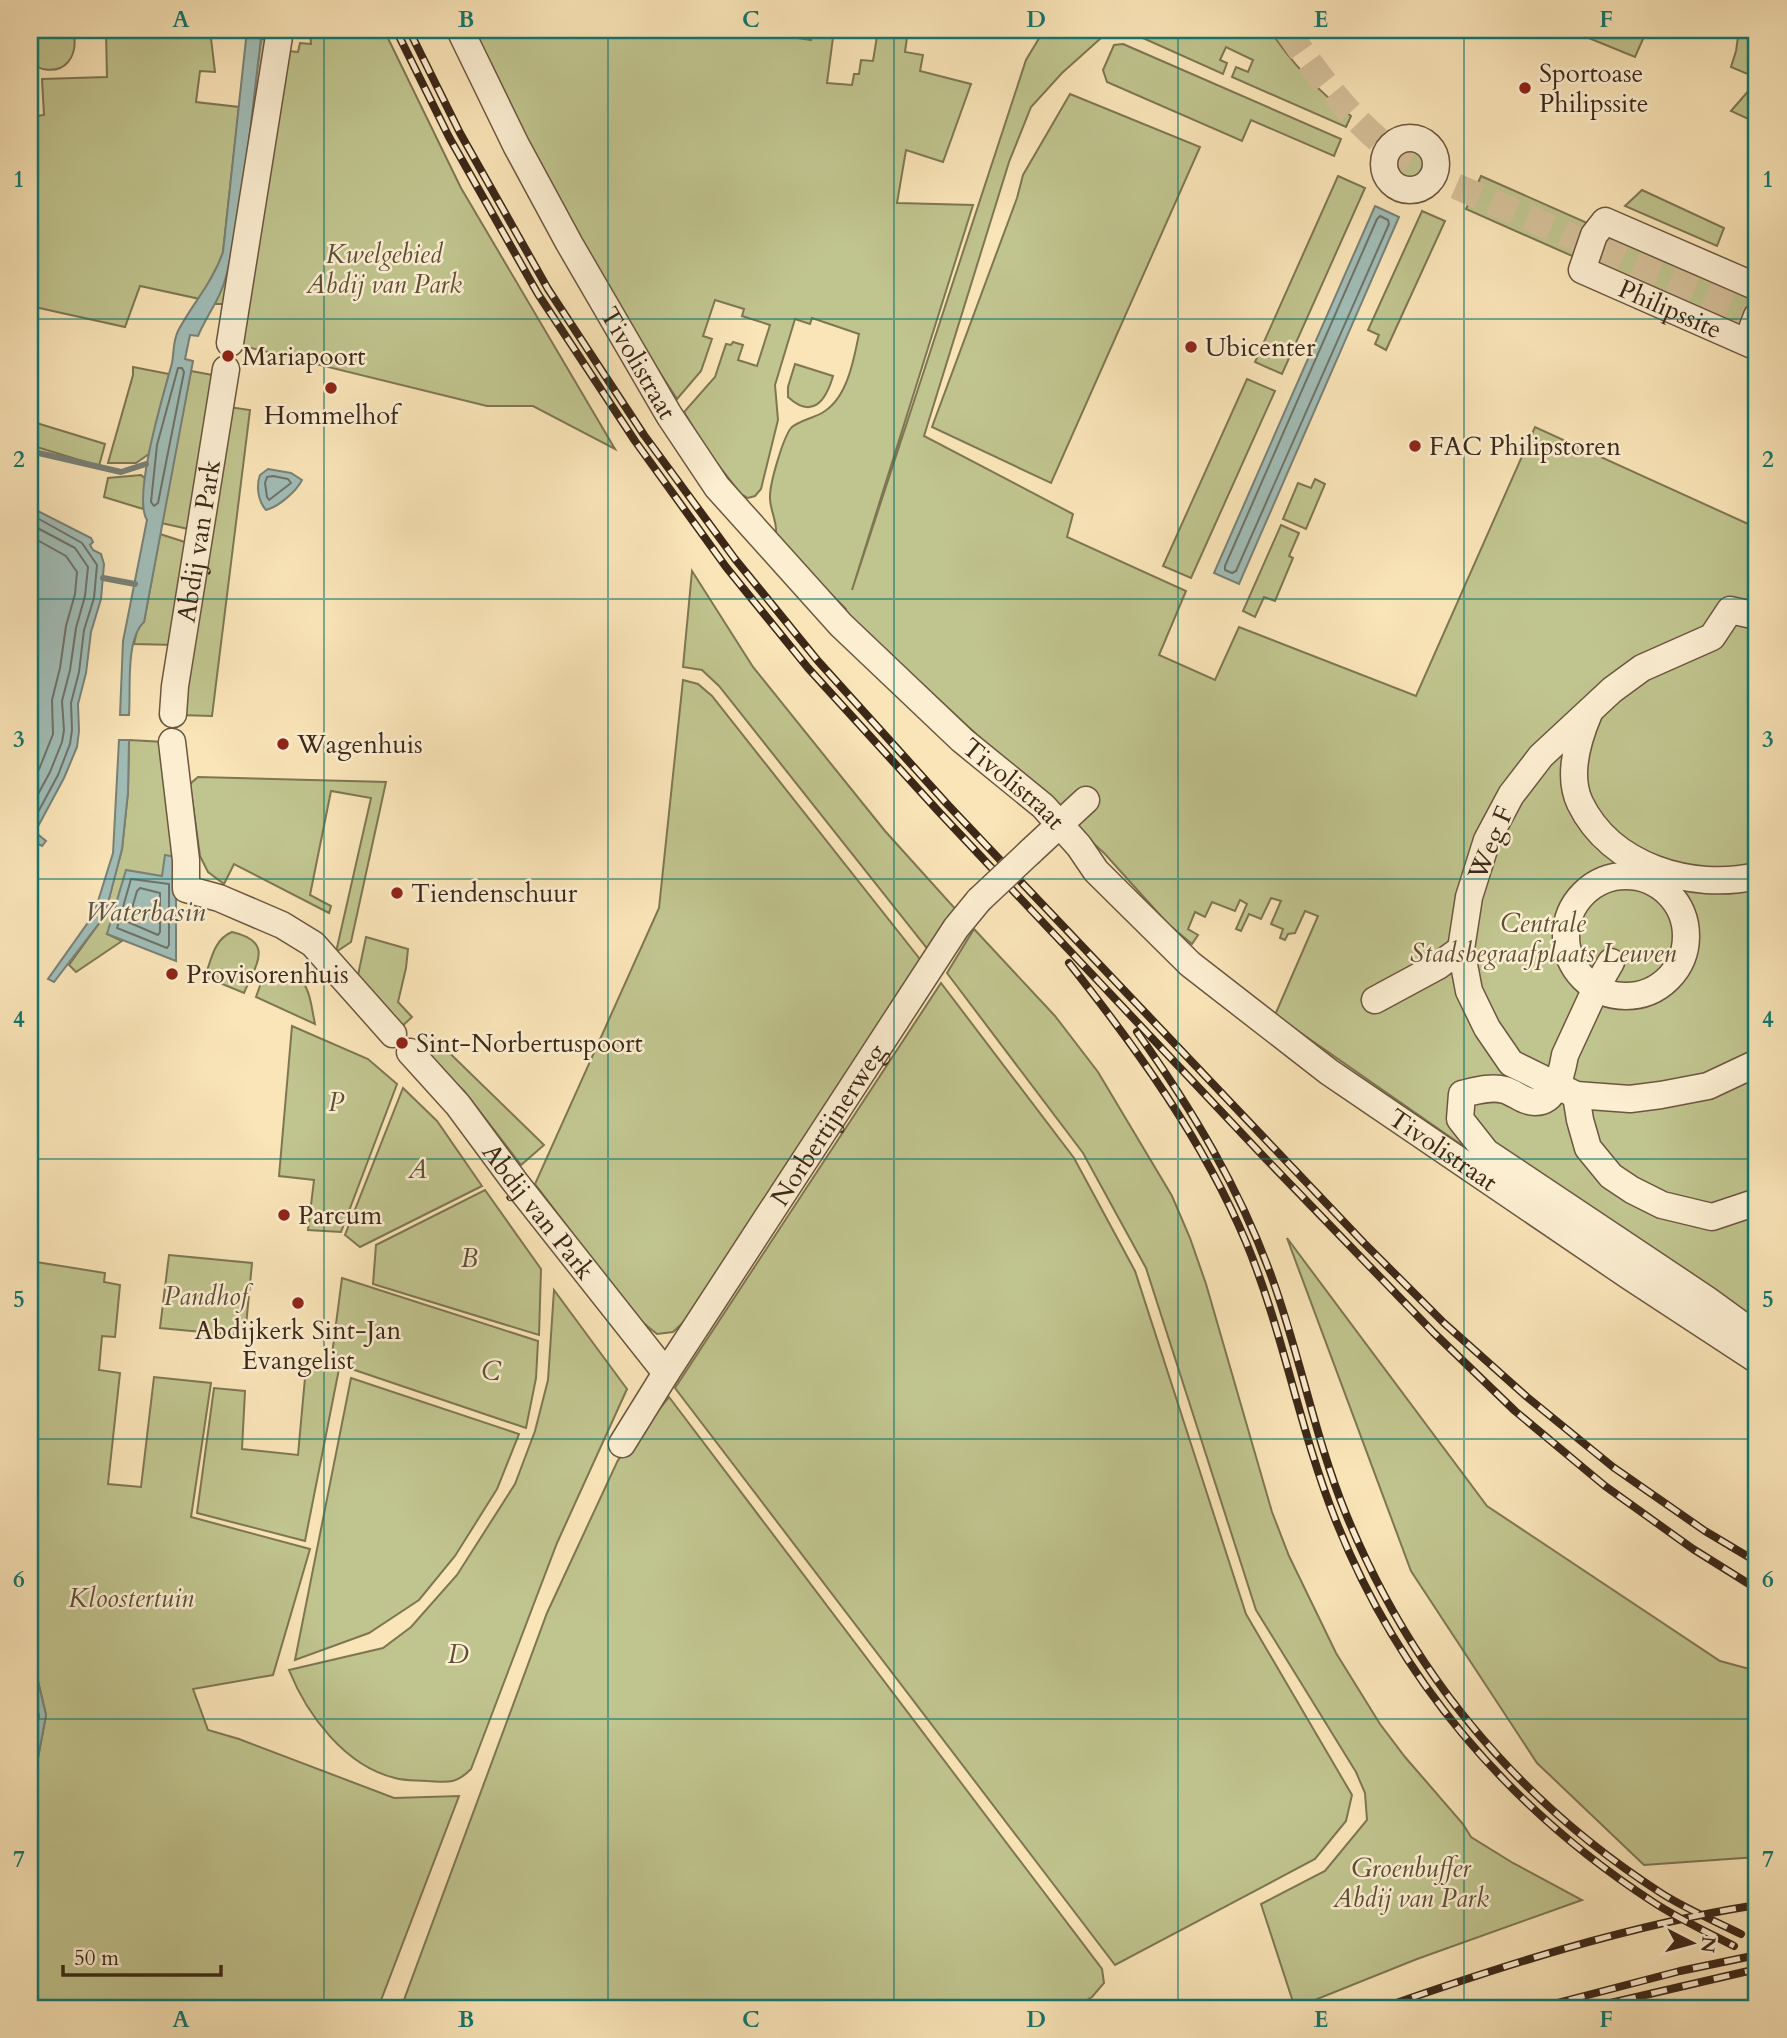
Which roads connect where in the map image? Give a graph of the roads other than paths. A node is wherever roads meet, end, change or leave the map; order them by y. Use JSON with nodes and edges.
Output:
{"nodes":[{"id":1,"x":280,"y":30,"type":"edge"},
{"id":2,"x":460,"y":30,"type":"edge"},
{"id":3,"x":1757,"y":287,"type":"edge"},
{"id":4,"x":1757,"y":316,"type":"edge"},
{"id":5,"x":1757,"y":339,"type":"edge"},
{"id":6,"x":1757,"y":347,"type":"edge"},
{"id":7,"x":1757,"y":616,"type":"edge"},
{"id":8,"x":1590,"y":711,"type":"junction"},
{"id":9,"x":173,"y":714,"type":"dead end"},
{"id":10,"x":172,"y":742,"type":"dead end"},
{"id":11,"x":1086,"y":800,"type":"dead end"},
{"id":12,"x":1059,"y":825,"type":"junction"},
{"id":13,"x":1757,"y":876,"type":"edge"},
{"id":14,"x":1461,"y":948,"type":"junction"},
{"id":15,"x":1611,"y":962,"type":"dead end"},
{"id":16,"x":1596,"y":988,"type":"junction"},
{"id":17,"x":1375,"y":1000,"type":"dead end"},
{"id":18,"x":1757,"y":1063,"type":"edge"},
{"id":19,"x":1566,"y":1090,"type":"junction"},
{"id":20,"x":1757,"y":1202,"type":"edge"},
{"id":21,"x":1757,"y":1336,"type":"edge"},
{"id":22,"x":1757,"y":1360,"type":"edge"},
{"id":23,"x":666,"y":1373,"type":"junction"},
{"id":24,"x":622,"y":1444,"type":"dead end"}],
"edges":[{"from":1,"to":9,"type":"street","name":"Abdij van Park"},
{"from":2,"to":12,"type":"street","name":"Tivolistraat"},
{"from":3,"to":6,"type":"street","name":"Philipssite"},
{"from":4,"to":5,"type":"street","name":"Philipssite"},
{"from":7,"to":8,"type":"street","name":"Weg F"},
{"from":8,"to":13,"type":"street"},
{"from":8,"to":14,"type":"street","name":"Weg F"},
{"from":10,"to":23,"type":"street","name":"Abdij van Park"},
{"from":11,"to":12,"type":"street","name":"Norbertijnerweg"},
{"from":12,"to":22,"type":"street","name":"Tivolistraat"},
{"from":12,"to":23,"type":"street","name":"Norbertijnerweg","bridge":true},
{"from":14,"to":17,"type":"street"},
{"from":14,"to":19,"type":"street","name":"Weg F"},
{"from":15,"to":16,"type":"street"},
{"from":16,"to":16,"type":"street"},
{"from":16,"to":19,"type":"street"},
{"from":18,"to":19,"type":"street","name":"Weg F"},
{"from":19,"to":20,"type":"street"},
{"from":19,"to":21,"type":"street"},
{"from":23,"to":24,"type":"street","name":"Norbertijnerweg"}]}
